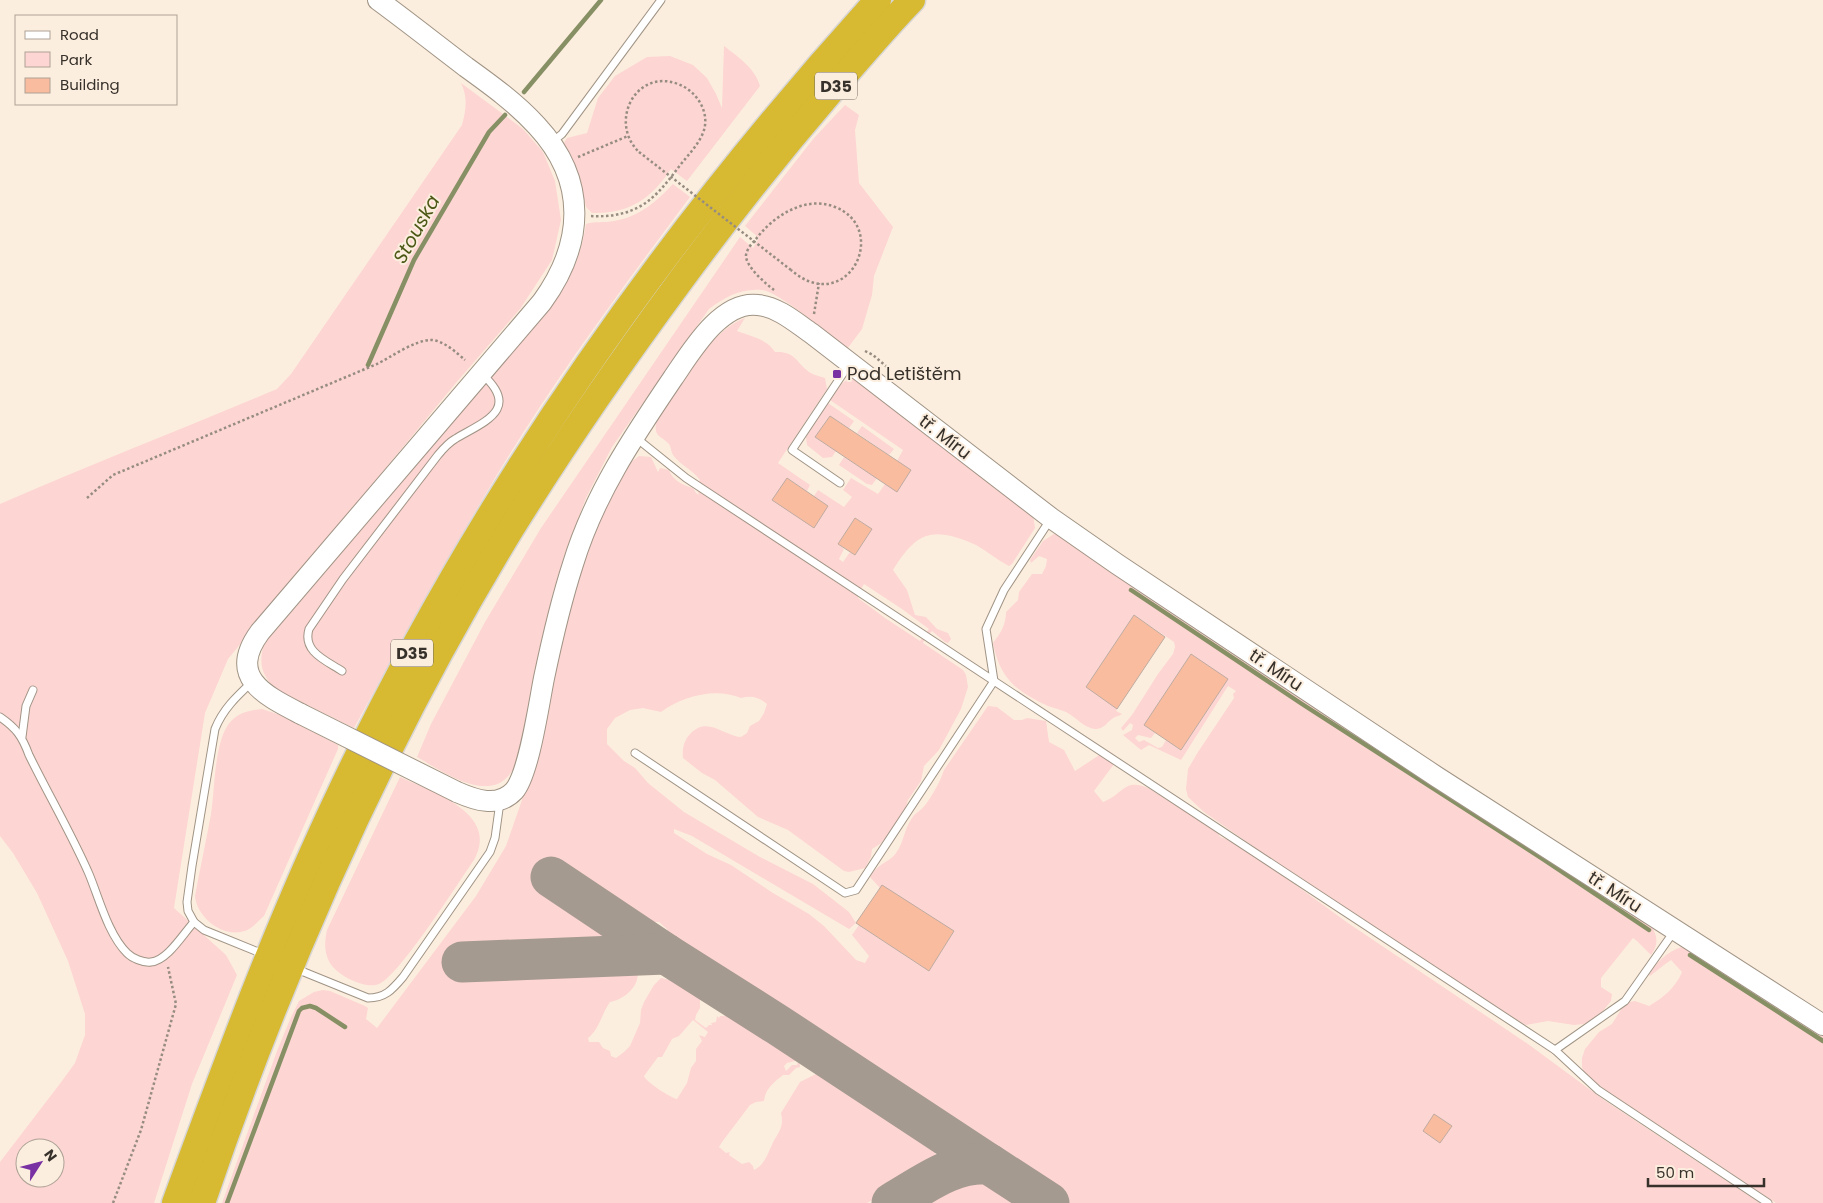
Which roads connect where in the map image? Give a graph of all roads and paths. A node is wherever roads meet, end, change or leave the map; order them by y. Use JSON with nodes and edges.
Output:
{"nodes":[{"id":1,"x":378,"y":0,"type":"edge"},
{"id":2,"x":661,"y":0,"type":"edge"},
{"id":3,"x":878,"y":0,"type":"edge"},
{"id":4,"x":912,"y":0,"type":"edge"},
{"id":5,"x":628,"y":136,"type":"junction"},
{"id":6,"x":551,"y":143,"type":"junction"},
{"id":7,"x":563,"y":163,"type":"junction"},
{"id":8,"x":576,"y":215,"type":"junction"},
{"id":9,"x":819,"y":283,"type":"junction"},
{"id":10,"x":776,"y":291,"type":"dead end"},
{"id":11,"x":811,"y":333,"type":"junction"},
{"id":12,"x":465,"y":360,"type":"dead end"},
{"id":13,"x":850,"y":363,"type":"junction"},
{"id":14,"x":482,"y":374,"type":"junction"},
{"id":15,"x":634,"y":436,"type":"junction"},
{"id":16,"x":840,"y":483,"type":"dead end"},
{"id":17,"x":87,"y":498,"type":"dead end"},
{"id":18,"x":1052,"y":518,"type":"junction"},
{"id":19,"x":342,"y":672,"type":"dead end"},
{"id":20,"x":252,"y":681,"type":"junction"},
{"id":21,"x":994,"y":681,"type":"junction"},
{"id":22,"x":33,"y":690,"type":"dead end"},
{"id":23,"x":0,"y":717,"type":"edge"},
{"id":24,"x":22,"y":737,"type":"junction"},
{"id":25,"x":635,"y":753,"type":"dead end"},
{"id":26,"x":501,"y":799,"type":"junction"},
{"id":27,"x":194,"y":922,"type":"junction"},
{"id":28,"x":1675,"y":930,"type":"junction"},
{"id":29,"x":166,"y":956,"type":"junction"},
{"id":30,"x":267,"y":956,"type":"junction"},
{"id":31,"x":291,"y":967,"type":"junction"},
{"id":32,"x":1823,"y":1026,"type":"edge"},
{"id":33,"x":1554,"y":1050,"type":"junction"},
{"id":34,"x":113,"y":1203,"type":"edge"},
{"id":35,"x":175,"y":1203,"type":"edge"},
{"id":36,"x":202,"y":1203,"type":"edge"},
{"id":37,"x":1768,"y":1203,"type":"edge"}],
"edges":[{"from":1,"to":6,"type":"main road"},
{"from":2,"to":6,"type":"lane"},
{"from":3,"to":30,"type":"highway","number":"D35"},
{"from":4,"to":31,"type":"highway","number":"D35"},
{"from":5,"to":7,"type":"path"},
{"from":5,"to":8,"type":"path"},
{"from":5,"to":9,"type":"path","bridge":true},
{"from":6,"to":7,"type":"main road"},
{"from":7,"to":8,"type":"main road"},
{"from":8,"to":14,"type":"main road"},
{"from":9,"to":10,"type":"path"},
{"from":9,"to":11,"type":"path"},
{"from":11,"to":13,"type":"main road","name":"tř. Míru"},
{"from":11,"to":15,"type":"main road","name":"tř. Míru"},
{"from":12,"to":17,"type":"path"},
{"from":13,"to":16,"type":"lane"},
{"from":13,"to":18,"type":"main road","name":"tř. Míru"},
{"from":14,"to":19,"type":"lane"},
{"from":14,"to":20,"type":"main road"},
{"from":15,"to":21,"type":"lane"},
{"from":15,"to":26,"type":"main road"},
{"from":18,"to":21,"type":"lane"},
{"from":18,"to":28,"type":"main road","name":"tř. Míru"},
{"from":20,"to":26,"type":"main road","bridge":true},
{"from":20,"to":27,"type":"lane"},
{"from":21,"to":25,"type":"lane"},
{"from":21,"to":33,"type":"lane"},
{"from":22,"to":24,"type":"lane"},
{"from":23,"to":24,"type":"lane"},
{"from":24,"to":29,"type":"lane"},
{"from":26,"to":31,"type":"lane"},
{"from":27,"to":29,"type":"lane"},
{"from":27,"to":30,"type":"lane"},
{"from":28,"to":32,"type":"main road","name":"tř. Míru"},
{"from":28,"to":33,"type":"lane"},
{"from":29,"to":34,"type":"path"},
{"from":30,"to":35,"type":"highway","number":"D35"},
{"from":31,"to":36,"type":"highway","number":"D35"},
{"from":33,"to":37,"type":"lane"}]}
